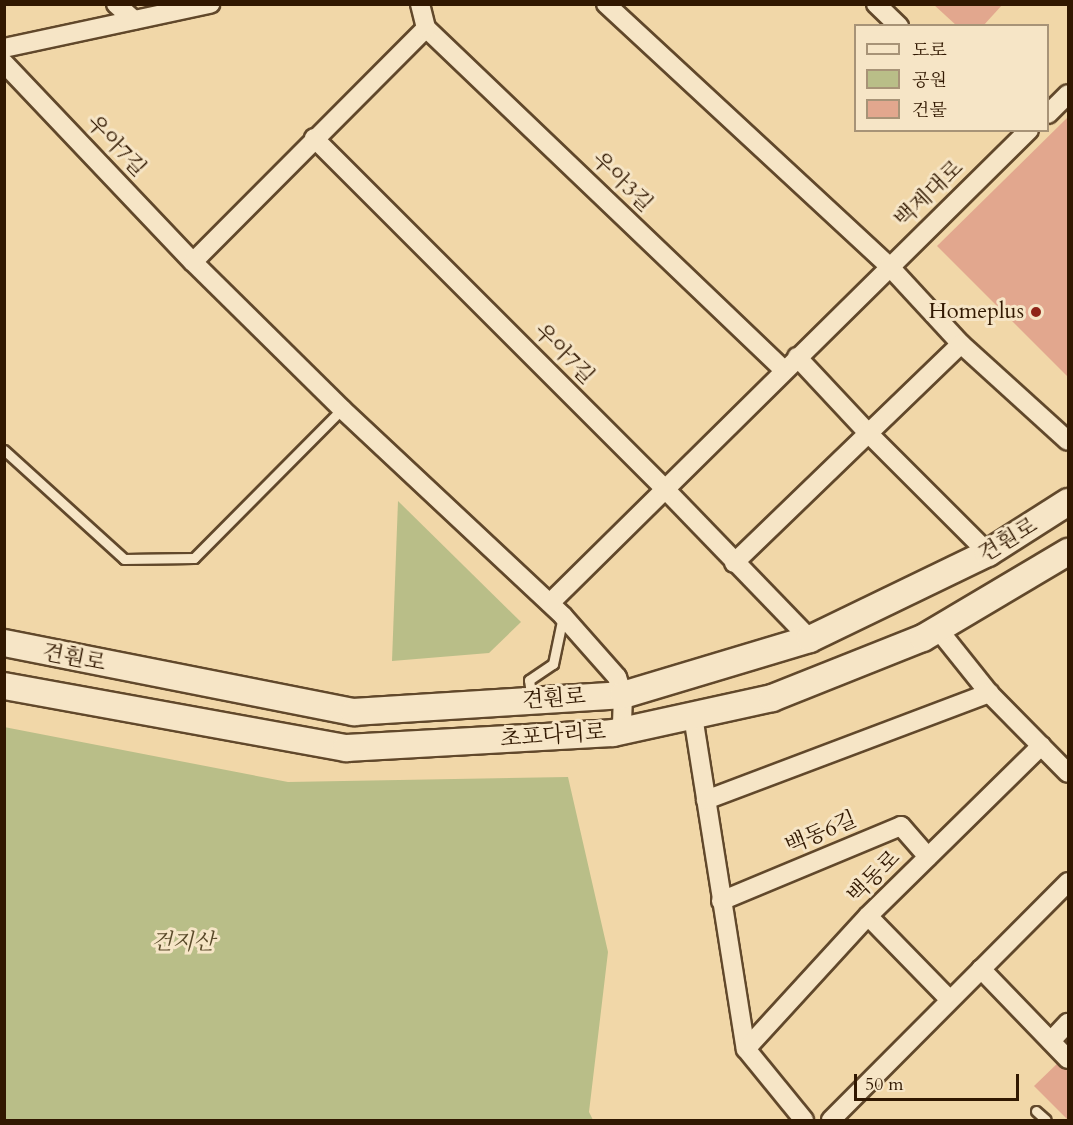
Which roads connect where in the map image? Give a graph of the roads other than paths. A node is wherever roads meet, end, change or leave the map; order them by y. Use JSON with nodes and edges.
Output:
{"nodes":[{"id":1,"x":116,"y":4,"type":"edge"},
{"id":2,"x":210,"y":4,"type":"edge"},
{"id":3,"x":420,"y":4,"type":"edge"},
{"id":4,"x":606,"y":4,"type":"edge"},
{"id":5,"x":876,"y":4,"type":"edge"},
{"id":6,"x":134,"y":20,"type":"junction"},
{"id":7,"x":897,"y":24,"type":"edge"},
{"id":8,"x":426,"y":28,"type":"junction"},
{"id":9,"x":4,"y":48,"type":"edge"},
{"id":10,"x":4,"y":63,"type":"edge"},
{"id":11,"x":1068,"y":94,"type":"edge"},
{"id":12,"x":1049,"y":112,"type":"edge"},
{"id":13,"x":1020,"y":133,"type":"edge"},
{"id":14,"x":314,"y":138,"type":"junction"},
{"id":15,"x":193,"y":262,"type":"junction"},
{"id":16,"x":889,"y":266,"type":"junction"},
{"id":17,"x":961,"y":344,"type":"junction"},
{"id":18,"x":797,"y":357,"type":"junction"},
{"id":19,"x":784,"y":370,"type":"junction"},
{"id":20,"x":342,"y":409,"type":"junction"},
{"id":21,"x":868,"y":433,"type":"junction"},
{"id":22,"x":1068,"y":441,"type":"edge"},
{"id":23,"x":4,"y":450,"type":"edge"},
{"id":24,"x":665,"y":489,"type":"junction"},
{"id":25,"x":1068,"y":502,"type":"edge"},
{"id":26,"x":1068,"y":552,"type":"edge"},
{"id":27,"x":988,"y":553,"type":"junction"},
{"id":28,"x":734,"y":563,"type":"junction"},
{"id":29,"x":550,"y":603,"type":"junction"},
{"id":30,"x":563,"y":616,"type":"junction"},
{"id":31,"x":937,"y":628,"type":"junction"},
{"id":32,"x":810,"y":639,"type":"junction"},
{"id":33,"x":4,"y":643,"type":"edge"},
{"id":34,"x":4,"y":686,"type":"edge"},
{"id":35,"x":989,"y":693,"type":"junction"},
{"id":36,"x":623,"y":695,"type":"junction"},
{"id":37,"x":532,"y":700,"type":"junction"},
{"id":38,"x":693,"y":716,"type":"junction"},
{"id":39,"x":622,"y":731,"type":"junction"},
{"id":40,"x":1041,"y":746,"type":"junction"},
{"id":41,"x":1068,"y":773,"type":"edge"},
{"id":42,"x":706,"y":800,"type":"junction"},
{"id":43,"x":928,"y":857,"type":"junction"},
{"id":44,"x":1068,"y":882,"type":"edge"},
{"id":45,"x":721,"y":901,"type":"junction"},
{"id":46,"x":868,"y":916,"type":"junction"},
{"id":47,"x":981,"y":969,"type":"junction"},
{"id":48,"x":950,"y":1000,"type":"junction"},
{"id":49,"x":1068,"y":1023,"type":"edge"},
{"id":50,"x":1051,"y":1041,"type":"junction"},
{"id":51,"x":746,"y":1049,"type":"junction"},
{"id":52,"x":1068,"y":1059,"type":"edge"},
{"id":53,"x":1036,"y":1111,"type":"dead end"},
{"id":54,"x":804,"y":1120,"type":"edge"},
{"id":55,"x":831,"y":1120,"type":"edge"},
{"id":56,"x":1046,"y":1120,"type":"edge"}],
"edges":[{"from":1,"to":6,"type":"street"},
{"from":2,"to":6,"type":"street"},
{"from":3,"to":8,"type":"street"},
{"from":4,"to":16,"type":"street"},
{"from":5,"to":7,"type":"street"},
{"from":6,"to":9,"type":"street"},
{"from":8,"to":14,"type":"street"},
{"from":8,"to":19,"type":"street","name":"우아3길"},
{"from":10,"to":15,"type":"street","name":"우아7길"},
{"from":11,"to":12,"type":"street"},
{"from":13,"to":16,"type":"street","name":"백제대로"},
{"from":14,"to":15,"type":"street"},
{"from":14,"to":24,"type":"street","name":"우아7길"},
{"from":15,"to":20,"type":"street","name":"우아7길"},
{"from":16,"to":17,"type":"street"},
{"from":16,"to":18,"type":"street"},
{"from":17,"to":21,"type":"street"},
{"from":17,"to":22,"type":"street"},
{"from":18,"to":19,"type":"street"},
{"from":18,"to":21,"type":"street"},
{"from":19,"to":24,"type":"street"},
{"from":20,"to":23,"type":"lane"},
{"from":20,"to":29,"type":"street","name":"우아7길"},
{"from":21,"to":27,"type":"street"},
{"from":21,"to":28,"type":"street"},
{"from":24,"to":28,"type":"street","name":"우아7길"},
{"from":24,"to":29,"type":"street"},
{"from":25,"to":27,"type":"street","name":"견훤로"},
{"from":26,"to":31,"type":"street","name":"초포다리로"},
{"from":27,"to":32,"type":"street","name":"견훤로"},
{"from":28,"to":32,"type":"street","name":"우아7길"},
{"from":29,"to":30,"type":"street","name":"우아7길"},
{"from":30,"to":36,"type":"street","name":"우아7길"},
{"from":30,"to":37,"type":"lane"},
{"from":31,"to":35,"type":"street"},
{"from":31,"to":38,"type":"street","name":"초포다리로"},
{"from":32,"to":36,"type":"street","name":"견훤로"},
{"from":33,"to":37,"type":"street","name":"견훤로"},
{"from":34,"to":39,"type":"street","name":"초포다리로"},
{"from":35,"to":40,"type":"street"},
{"from":35,"to":42,"type":"street"},
{"from":36,"to":37,"type":"street","name":"견훤로"},
{"from":36,"to":39,"type":"street","name":"우아7길"},
{"from":38,"to":39,"type":"street","name":"초포다리로"},
{"from":38,"to":42,"type":"street"},
{"from":40,"to":41,"type":"street"},
{"from":40,"to":43,"type":"street","name":"백동로"},
{"from":42,"to":45,"type":"street"},
{"from":43,"to":45,"type":"street","name":"백동6길"},
{"from":43,"to":46,"type":"street","name":"백동로"},
{"from":44,"to":47,"type":"street"},
{"from":45,"to":51,"type":"street"},
{"from":46,"to":48,"type":"street"},
{"from":46,"to":51,"type":"street","name":"백동로"},
{"from":47,"to":48,"type":"street"},
{"from":47,"to":50,"type":"street"},
{"from":48,"to":55,"type":"street"},
{"from":49,"to":50,"type":"street"},
{"from":50,"to":52,"type":"street"},
{"from":51,"to":54,"type":"street"},
{"from":53,"to":56,"type":"lane"}]}
